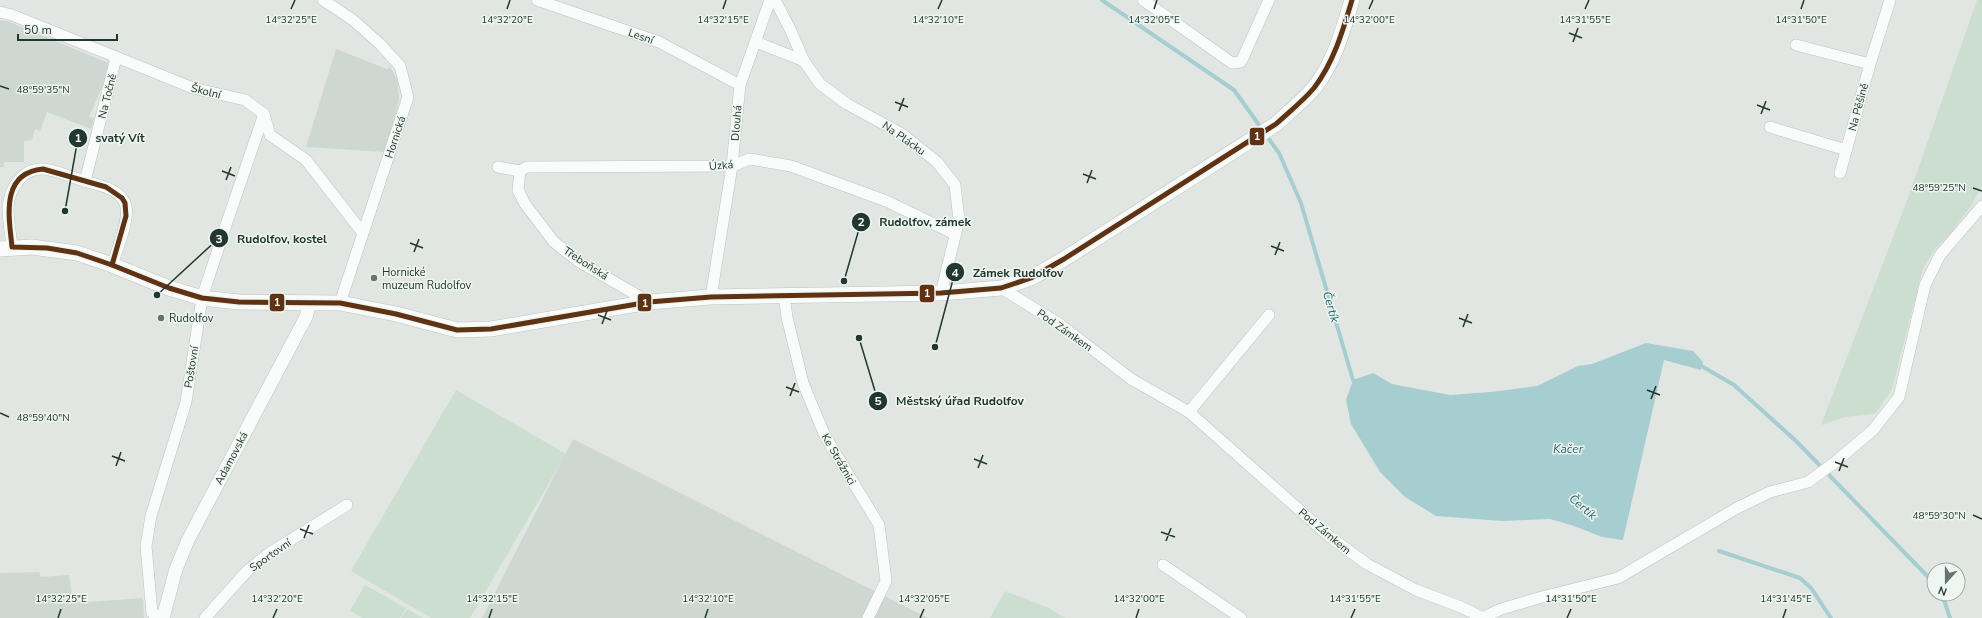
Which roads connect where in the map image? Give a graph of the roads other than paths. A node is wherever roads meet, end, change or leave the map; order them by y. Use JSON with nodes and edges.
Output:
{"nodes":[{"id":1,"x":323,"y":0,"type":"edge"},
{"id":2,"x":537,"y":0,"type":"edge"},
{"id":3,"x":770,"y":0,"type":"edge"},
{"id":4,"x":775,"y":0,"type":"edge"},
{"id":5,"x":1143,"y":0,"type":"edge"},
{"id":6,"x":1269,"y":0,"type":"edge"},
{"id":7,"x":1352,"y":0,"type":"edge"},
{"id":8,"x":1890,"y":0,"type":"edge"},
{"id":9,"x":0,"y":12,"type":"edge"},
{"id":10,"x":756,"y":42,"type":"junction"},
{"id":11,"x":1796,"y":45,"type":"dead end"},
{"id":12,"x":116,"y":58,"type":"junction"},
{"id":13,"x":804,"y":61,"type":"junction"},
{"id":14,"x":1870,"y":64,"type":"junction"},
{"id":15,"x":740,"y":85,"type":"junction"},
{"id":16,"x":264,"y":114,"type":"junction"},
{"id":17,"x":1770,"y":127,"type":"dead end"},
{"id":18,"x":1846,"y":150,"type":"junction"},
{"id":19,"x":732,"y":166,"type":"junction"},
{"id":20,"x":498,"y":167,"type":"dead end"},
{"id":21,"x":520,"y":170,"type":"junction"},
{"id":22,"x":1840,"y":173,"type":"dead end"},
{"id":23,"x":85,"y":181,"type":"junction"},
{"id":24,"x":1982,"y":206,"type":"edge"},
{"id":25,"x":362,"y":232,"type":"junction"},
{"id":26,"x":955,"y":234,"type":"junction"},
{"id":27,"x":6,"y":248,"type":"edge"},
{"id":28,"x":112,"y":265,"type":"junction"},
{"id":29,"x":1000,"y":288,"type":"junction"},
{"id":30,"x":941,"y":293,"type":"junction"},
{"id":31,"x":784,"y":296,"type":"junction"},
{"id":32,"x":711,"y":297,"type":"junction"},
{"id":33,"x":202,"y":298,"type":"junction"},
{"id":34,"x":310,"y":302,"type":"junction"},
{"id":35,"x":649,"y":302,"type":"junction"},
{"id":36,"x":340,"y":303,"type":"junction"},
{"id":37,"x":1269,"y":316,"type":"dead end"},
{"id":38,"x":1189,"y":412,"type":"junction"},
{"id":39,"x":347,"y":505,"type":"dead end"},
{"id":40,"x":1163,"y":565,"type":"dead end"},
{"id":41,"x":159,"y":616,"type":"edge"},
{"id":42,"x":205,"y":618,"type":"edge"},
{"id":43,"x":868,"y":618,"type":"edge"},
{"id":44,"x":1241,"y":618,"type":"edge"},
{"id":45,"x":1482,"y":618,"type":"edge"}],
"edges":[{"from":1,"to":25,"type":"street","name":"Hornická"},
{"from":2,"to":15,"type":"street","name":"Lesní"},
{"from":3,"to":10,"type":"street","name":"Dlouhá"},
{"from":4,"to":13,"type":"street","name":"Na Plácku"},
{"from":5,"to":6,"type":"street"},
{"from":7,"to":29,"type":"main road"},
{"from":8,"to":14,"type":"street","name":"Na Pěšině"},
{"from":9,"to":12,"type":"street","name":"Školní"},
{"from":10,"to":13,"type":"street"},
{"from":10,"to":15,"type":"street","name":"Dlouhá"},
{"from":11,"to":14,"type":"street"},
{"from":12,"to":16,"type":"street","name":"Školní"},
{"from":12,"to":23,"type":"street","name":"Na Točně"},
{"from":13,"to":26,"type":"street","name":"Na Plácku"},
{"from":14,"to":18,"type":"street","name":"Na Pěšině"},
{"from":15,"to":19,"type":"street","name":"Dlouhá"},
{"from":16,"to":25,"type":"street"},
{"from":16,"to":33,"type":"street","name":"Poštovní"},
{"from":17,"to":18,"type":"street"},
{"from":18,"to":22,"type":"street","name":"Na Pěšině"},
{"from":19,"to":21,"type":"street","name":"Úzká"},
{"from":19,"to":26,"type":"street","name":"Úzká"},
{"from":19,"to":32,"type":"street","name":"Dlouhá"},
{"from":20,"to":21,"type":"street","name":"Úzká"},
{"from":21,"to":35,"type":"street","name":"Třeboňská"},
{"from":23,"to":27,"type":"street"},
{"from":23,"to":28,"type":"street"},
{"from":24,"to":45,"type":"street","name":"Pod Zámkem"},
{"from":25,"to":36,"type":"street","name":"Hornická"},
{"from":26,"to":30,"type":"street","name":"Na Plácku"},
{"from":27,"to":28,"type":"main road"},
{"from":28,"to":33,"type":"main road"},
{"from":29,"to":30,"type":"main road"},
{"from":29,"to":38,"type":"street","name":"Pod Zámkem"},
{"from":30,"to":31,"type":"main road"},
{"from":31,"to":32,"type":"main road"},
{"from":31,"to":43,"type":"street","name":"Ke Strážnici"},
{"from":32,"to":35,"type":"main road"},
{"from":33,"to":34,"type":"main road"},
{"from":33,"to":41,"type":"street","name":"Poštovní"},
{"from":34,"to":36,"type":"main road"},
{"from":34,"to":41,"type":"street","name":"Adamovská"},
{"from":35,"to":36,"type":"main road"},
{"from":37,"to":38,"type":"street"},
{"from":38,"to":45,"type":"street","name":"Pod Zámkem"},
{"from":39,"to":42,"type":"street","name":"Sportovní"},
{"from":40,"to":44,"type":"street"}]}
